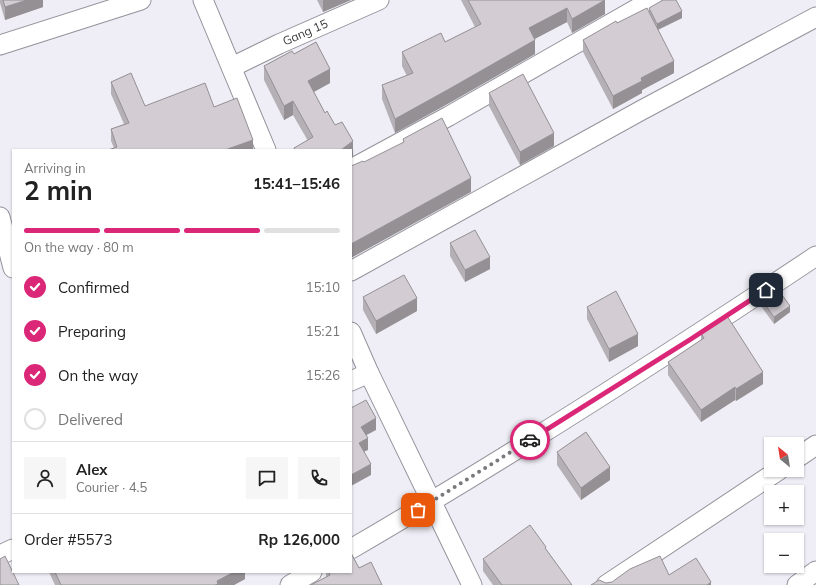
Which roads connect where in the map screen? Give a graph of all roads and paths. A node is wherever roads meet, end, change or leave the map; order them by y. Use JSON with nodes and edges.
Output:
{"nodes":[{"id":1,"x":141,"y":0,"type":"edge"},
{"id":2,"x":203,"y":0,"type":"edge"},
{"id":3,"x":379,"y":0,"type":"edge"},
{"id":4,"x":652,"y":0,"type":"edge"},
{"id":5,"x":816,"y":17,"type":"edge"},
{"id":6,"x":0,"y":45,"type":"edge"},
{"id":7,"x":232,"y":67,"type":"junction"},
{"id":8,"x":266,"y":149,"type":"edge"},
{"id":9,"x":352,"y":168,"type":"edge"},
{"id":10,"x":0,"y":217,"type":"edge"},
{"id":11,"x":816,"y":256,"type":"edge"},
{"id":12,"x":12,"y":264,"type":"edge"},
{"id":13,"x":352,"y":270,"type":"edge"},
{"id":14,"x":352,"y":334,"type":"edge"},
{"id":15,"x":369,"y":373,"type":"junction"},
{"id":16,"x":352,"y":381,"type":"edge"},
{"id":17,"x":816,"y":445,"type":"edge"},
{"id":18,"x":804,"y":453,"type":"edge"},
{"id":19,"x":768,"y":477,"type":"edge"},
{"id":20,"x":432,"y":502,"type":"junction"},
{"id":21,"x":352,"y":548,"type":"edge"},
{"id":22,"x":12,"y":549,"type":"edge"},
{"id":23,"x":0,"y":555,"type":"edge"},
{"id":24,"x":816,"y":571,"type":"edge"},
{"id":25,"x":310,"y":573,"type":"edge"},
{"id":26,"x":290,"y":585,"type":"edge"},
{"id":27,"x":472,"y":585,"type":"edge"},
{"id":28,"x":606,"y":585,"type":"edge"},
{"id":29,"x":797,"y":585,"type":"edge"}],
"edges":[{"from":1,"to":6,"type":"street"},
{"from":2,"to":7,"type":"street"},
{"from":3,"to":7,"type":"street","name":"Gang 15"},
{"from":4,"to":9,"type":"street"},
{"from":5,"to":13,"type":"street"},
{"from":7,"to":8,"type":"street"},
{"from":10,"to":12,"type":"street"},
{"from":11,"to":20,"type":"street"},
{"from":14,"to":15,"type":"street"},
{"from":15,"to":16,"type":"street"},
{"from":15,"to":20,"type":"street"},
{"from":17,"to":18,"type":"street"},
{"from":19,"to":28,"type":"street"},
{"from":20,"to":21,"type":"street"},
{"from":20,"to":27,"type":"street"},
{"from":22,"to":23,"type":"street"},
{"from":24,"to":29,"type":"street"},
{"from":25,"to":26,"type":"street"}]}
